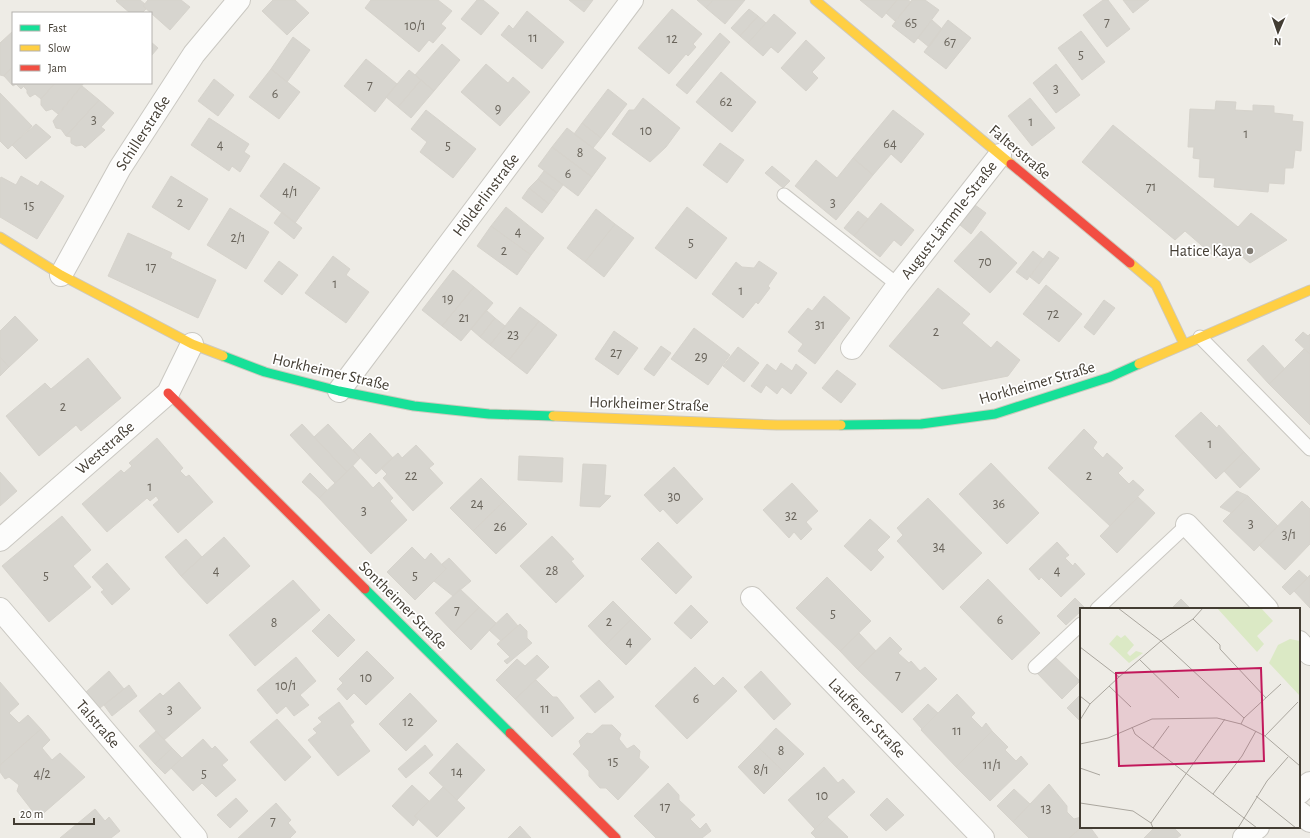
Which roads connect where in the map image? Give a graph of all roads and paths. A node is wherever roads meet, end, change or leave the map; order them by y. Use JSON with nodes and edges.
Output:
{"nodes":[{"id":1,"x":239,"y":0,"type":"edge"},
{"id":2,"x":632,"y":0,"type":"edge"},
{"id":3,"x":815,"y":0,"type":"edge"},
{"id":4,"x":1000,"y":155,"type":"junction"},
{"id":5,"x":784,"y":195,"type":"dead end"},
{"id":6,"x":0,"y":237,"type":"edge"},
{"id":7,"x":62,"y":275,"type":"junction"},
{"id":8,"x":898,"y":285,"type":"junction"},
{"id":9,"x":1310,"y":290,"type":"edge"},
{"id":10,"x":1200,"y":338,"type":"junction"},
{"id":11,"x":192,"y":344,"type":"junction"},
{"id":12,"x":1184,"y":344,"type":"junction"},
{"id":13,"x":852,"y":348,"type":"dead end"},
{"id":14,"x":339,"y":391,"type":"junction"},
{"id":15,"x":168,"y":393,"type":"junction"},
{"id":16,"x":1310,"y":449,"type":"edge"},
{"id":17,"x":1187,"y":525,"type":"joint"},
{"id":18,"x":0,"y":540,"type":"edge"},
{"id":19,"x":752,"y":598,"type":"dead end"},
{"id":20,"x":1098,"y":608,"type":"edge"},
{"id":21,"x":1266,"y":608,"type":"edge"},
{"id":22,"x":0,"y":610,"type":"edge"},
{"id":23,"x":1080,"y":625,"type":"edge"},
{"id":24,"x":1300,"y":643,"type":"edge"},
{"id":25,"x":1310,"y":654,"type":"edge"},
{"id":26,"x":1035,"y":667,"type":"dead end"},
{"id":27,"x":1310,"y":783,"type":"edge"},
{"id":28,"x":1300,"y":792,"type":"edge"},
{"id":29,"x":1300,"y":813,"type":"edge"},
{"id":30,"x":1310,"y":821,"type":"edge"},
{"id":31,"x":1257,"y":828,"type":"edge"},
{"id":32,"x":196,"y":838,"type":"edge"},
{"id":33,"x":616,"y":838,"type":"edge"},
{"id":34,"x":983,"y":838,"type":"edge"},
{"id":35,"x":1244,"y":838,"type":"edge"}],
"edges":[{"from":1,"to":7,"type":"street","name":"Schillerstraße"},
{"from":2,"to":14,"type":"street","name":"Hölderlinstraße"},
{"from":3,"to":4,"type":"main road","name":"Falterstraße"},
{"from":4,"to":8,"type":"street","name":"August-Lämmle-Straße"},
{"from":4,"to":12,"type":"main road","name":"Falterstraße"},
{"from":5,"to":8,"type":"lane","name":"August-Lämmle-Straße"},
{"from":6,"to":7,"type":"main road","name":"Horkheimer Straße"},
{"from":7,"to":11,"type":"main road","name":"Horkheimer Straße"},
{"from":8,"to":13,"type":"street","name":"August-Lämmle-Straße"},
{"from":9,"to":10,"type":"main road","name":"Horkheimer Straße"},
{"from":10,"to":12,"type":"main road","name":"Horkheimer Straße"},
{"from":10,"to":16,"type":"lane"},
{"from":11,"to":14,"type":"main road","name":"Horkheimer Straße"},
{"from":11,"to":15,"type":"street","name":"Weststraße"},
{"from":12,"to":14,"type":"main road","name":"Horkheimer Straße"},
{"from":15,"to":18,"type":"street","name":"Weststraße"},
{"from":15,"to":33,"type":"main road","name":"Sontheimer Straße"},
{"from":17,"to":20,"type":"lane"},
{"from":17,"to":21,"type":"street"},
{"from":19,"to":34,"type":"street","name":"Lauffener Straße"},
{"from":22,"to":32,"type":"street","name":"Talstraße"},
{"from":23,"to":26,"type":"lane"},
{"from":24,"to":25,"type":"street"},
{"from":27,"to":28,"type":"street"},
{"from":29,"to":30,"type":"street"},
{"from":31,"to":35,"type":"street"}]}
